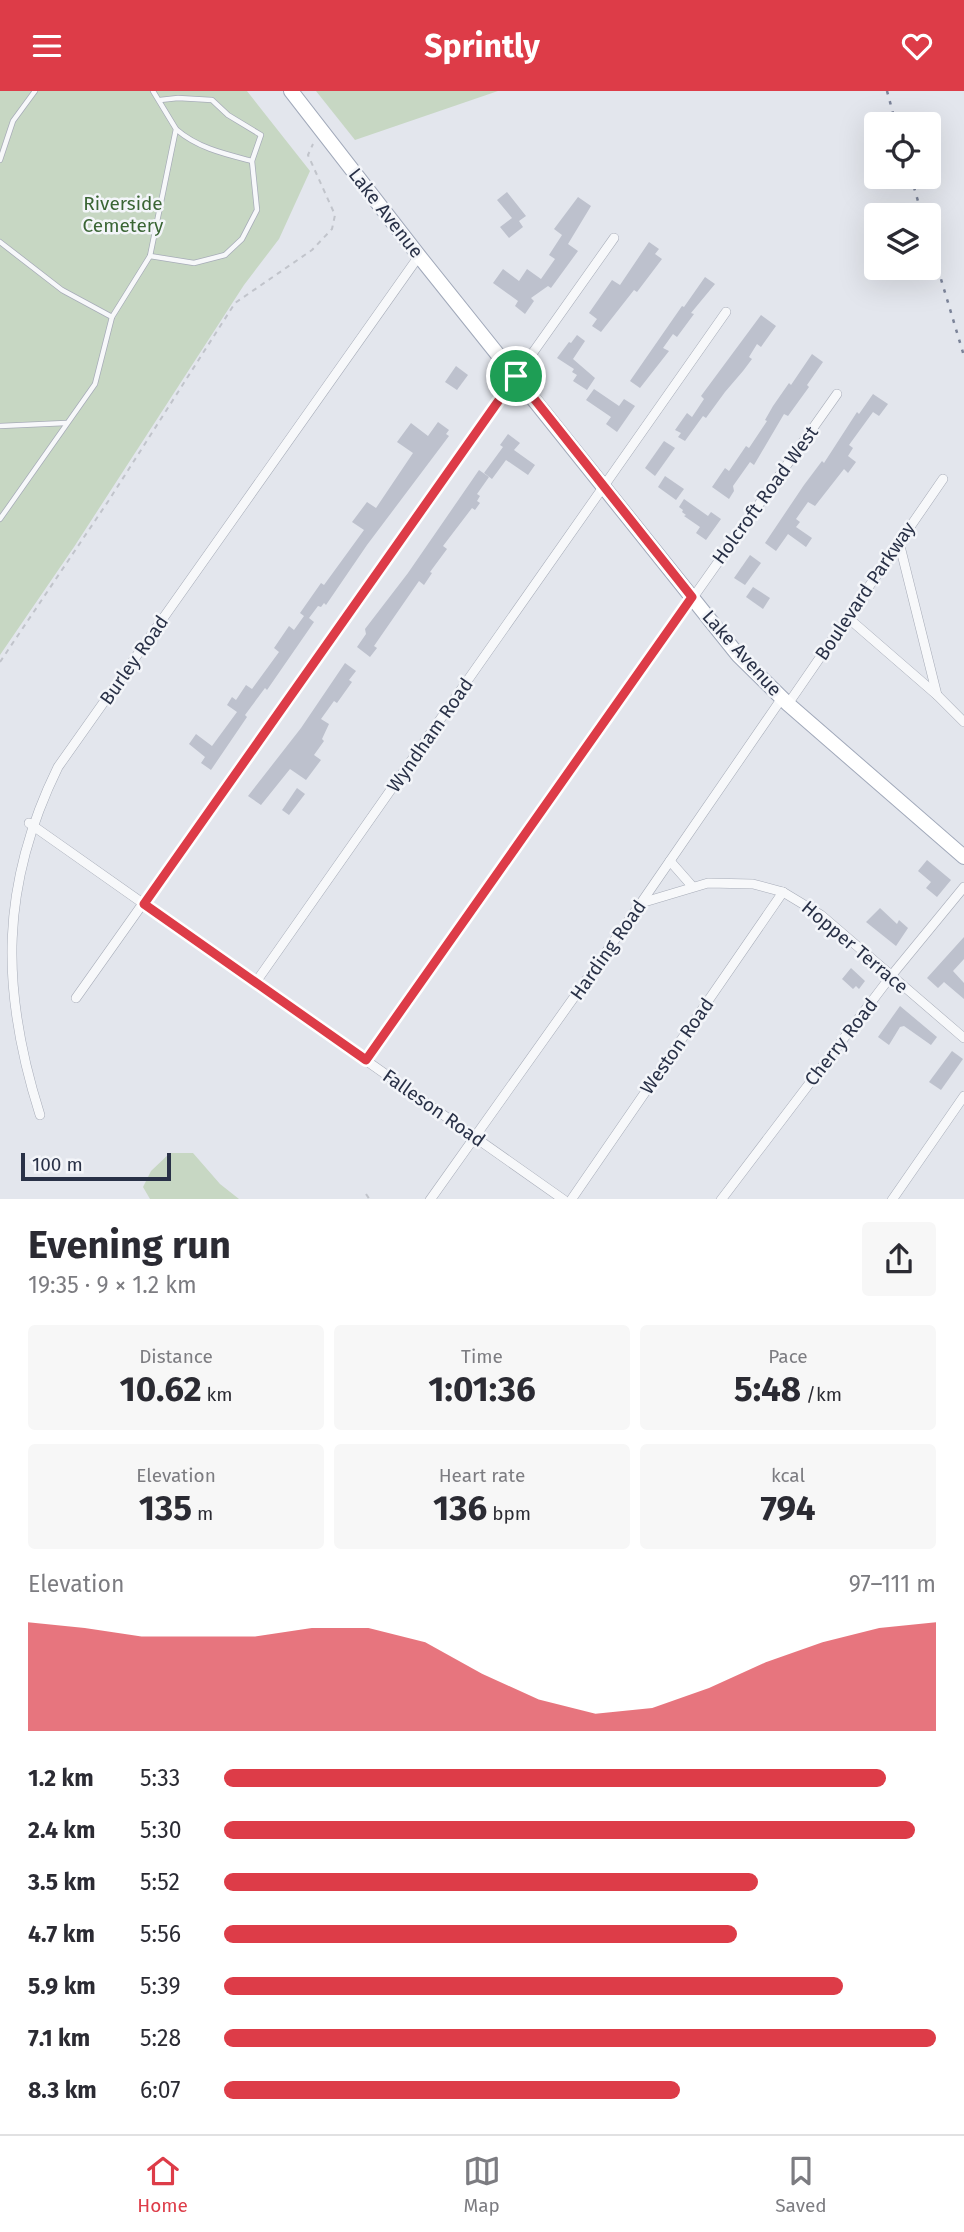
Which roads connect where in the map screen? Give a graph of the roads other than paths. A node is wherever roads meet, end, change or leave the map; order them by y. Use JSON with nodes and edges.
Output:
{"nodes":[{"id":1,"x":35,"y":91,"type":"edge"},
{"id":2,"x":153,"y":91,"type":"edge"},
{"id":3,"x":291,"y":91,"type":"edge"},
{"id":4,"x":160,"y":100,"type":"junction"},
{"id":5,"x":176,"y":129,"type":"junction"},
{"id":6,"x":0,"y":160,"type":"edge"},
{"id":7,"x":252,"y":161,"type":"junction"},
{"id":8,"x":614,"y":238,"type":"dead end"},
{"id":9,"x":0,"y":242,"type":"edge"},
{"id":10,"x":150,"y":255,"type":"junction"},
{"id":11,"x":419,"y":256,"type":"junction"},
{"id":12,"x":726,"y":312,"type":"dead end"},
{"id":13,"x":111,"y":317,"type":"junction"},
{"id":14,"x":516,"y":376,"type":"junction"},
{"id":15,"x":837,"y":394,"type":"dead end"},
{"id":16,"x":67,"y":423,"type":"junction"},
{"id":17,"x":0,"y":426,"type":"edge"},
{"id":18,"x":943,"y":479,"type":"dead end"},
{"id":19,"x":604,"y":487,"type":"junction"},
{"id":20,"x":0,"y":519,"type":"edge"},
{"id":21,"x":899,"y":542,"type":"junction"},
{"id":22,"x":692,"y":597,"type":"junction"},
{"id":23,"x":847,"y":617,"type":"junction"},
{"id":24,"x":937,"y":695,"type":"junction"},
{"id":25,"x":785,"y":701,"type":"junction"},
{"id":26,"x":964,"y":722,"type":"edge"},
{"id":27,"x":29,"y":823,"type":"junction"},
{"id":28,"x":964,"y":857,"type":"edge"},
{"id":29,"x":670,"y":861,"type":"junction"},
{"id":30,"x":692,"y":886,"type":"junction"},
{"id":31,"x":964,"y":887,"type":"edge"},
{"id":32,"x":783,"y":892,"type":"junction"},
{"id":33,"x":642,"y":902,"type":"junction"},
{"id":34,"x":144,"y":904,"type":"junction"},
{"id":35,"x":891,"y":977,"type":"junction"},
{"id":36,"x":256,"y":982,"type":"junction"},
{"id":37,"x":76,"y":998,"type":"dead end"},
{"id":38,"x":964,"y":1038,"type":"edge"},
{"id":39,"x":366,"y":1060,"type":"junction"},
{"id":40,"x":964,"y":1095,"type":"edge"},
{"id":41,"x":40,"y":1115,"type":"dead end"},
{"id":42,"x":475,"y":1137,"type":"junction"},
{"id":43,"x":430,"y":1199,"type":"edge"},
{"id":44,"x":564,"y":1199,"type":"edge"},
{"id":45,"x":571,"y":1199,"type":"edge"},
{"id":46,"x":721,"y":1199,"type":"edge"},
{"id":47,"x":891,"y":1199,"type":"edge"}],
"edges":[{"from":1,"to":6,"type":"lane"},
{"from":2,"to":4,"type":"lane"},
{"from":3,"to":11,"type":"main road","name":"Lake Avenue"},
{"from":4,"to":5,"type":"lane"},
{"from":4,"to":7,"type":"lane"},
{"from":5,"to":7,"type":"lane"},
{"from":5,"to":10,"type":"lane"},
{"from":7,"to":10,"type":"lane"},
{"from":8,"to":14,"type":"street"},
{"from":9,"to":13,"type":"lane"},
{"from":10,"to":13,"type":"lane"},
{"from":11,"to":14,"type":"main road","name":"Lake Avenue"},
{"from":11,"to":27,"type":"street","name":"Burley Road"},
{"from":12,"to":19,"type":"street","name":"Wyndham Road"},
{"from":13,"to":16,"type":"lane"},
{"from":14,"to":19,"type":"main road","name":"Lake Avenue"},
{"from":14,"to":34,"type":"street"},
{"from":15,"to":22,"type":"street","name":"Holcroft Road West"},
{"from":16,"to":17,"type":"lane"},
{"from":16,"to":20,"type":"lane"},
{"from":18,"to":21,"type":"street","name":"Boulevard Parkway"},
{"from":19,"to":22,"type":"main road","name":"Lake Avenue"},
{"from":19,"to":36,"type":"street","name":"Wyndham Road"},
{"from":21,"to":23,"type":"street","name":"Boulevard Parkway"},
{"from":21,"to":24,"type":"street"},
{"from":22,"to":25,"type":"main road","name":"Lake Avenue"},
{"from":22,"to":39,"type":"street","name":"Holcroft Road West"},
{"from":23,"to":24,"type":"street"},
{"from":23,"to":25,"type":"street","name":"Boulevard Parkway"},
{"from":24,"to":26,"type":"street"},
{"from":25,"to":28,"type":"main road","name":"Lake Avenue"},
{"from":25,"to":29,"type":"street","name":"Harding Road"},
{"from":27,"to":34,"type":"street","name":"Falleson Road"},
{"from":27,"to":41,"type":"street","name":"Burley Road"},
{"from":29,"to":30,"type":"street"},
{"from":29,"to":33,"type":"street","name":"Harding Road"},
{"from":30,"to":32,"type":"street","name":"Hopper Terrace"},
{"from":30,"to":33,"type":"street","name":"Hopper Terrace"},
{"from":31,"to":35,"type":"street","name":"Cherry Road"},
{"from":32,"to":35,"type":"street","name":"Hopper Terrace"},
{"from":32,"to":45,"type":"street","name":"Weston Road"},
{"from":33,"to":42,"type":"street","name":"Harding Road"},
{"from":34,"to":36,"type":"street","name":"Falleson Road"},
{"from":34,"to":37,"type":"street"},
{"from":35,"to":38,"type":"street","name":"Hopper Terrace"},
{"from":35,"to":46,"type":"street","name":"Cherry Road"},
{"from":36,"to":39,"type":"street","name":"Falleson Road"},
{"from":39,"to":42,"type":"street","name":"Falleson Road"},
{"from":40,"to":47,"type":"street"},
{"from":42,"to":43,"type":"street","name":"Harding Road"},
{"from":42,"to":44,"type":"street","name":"Falleson Road"}]}
